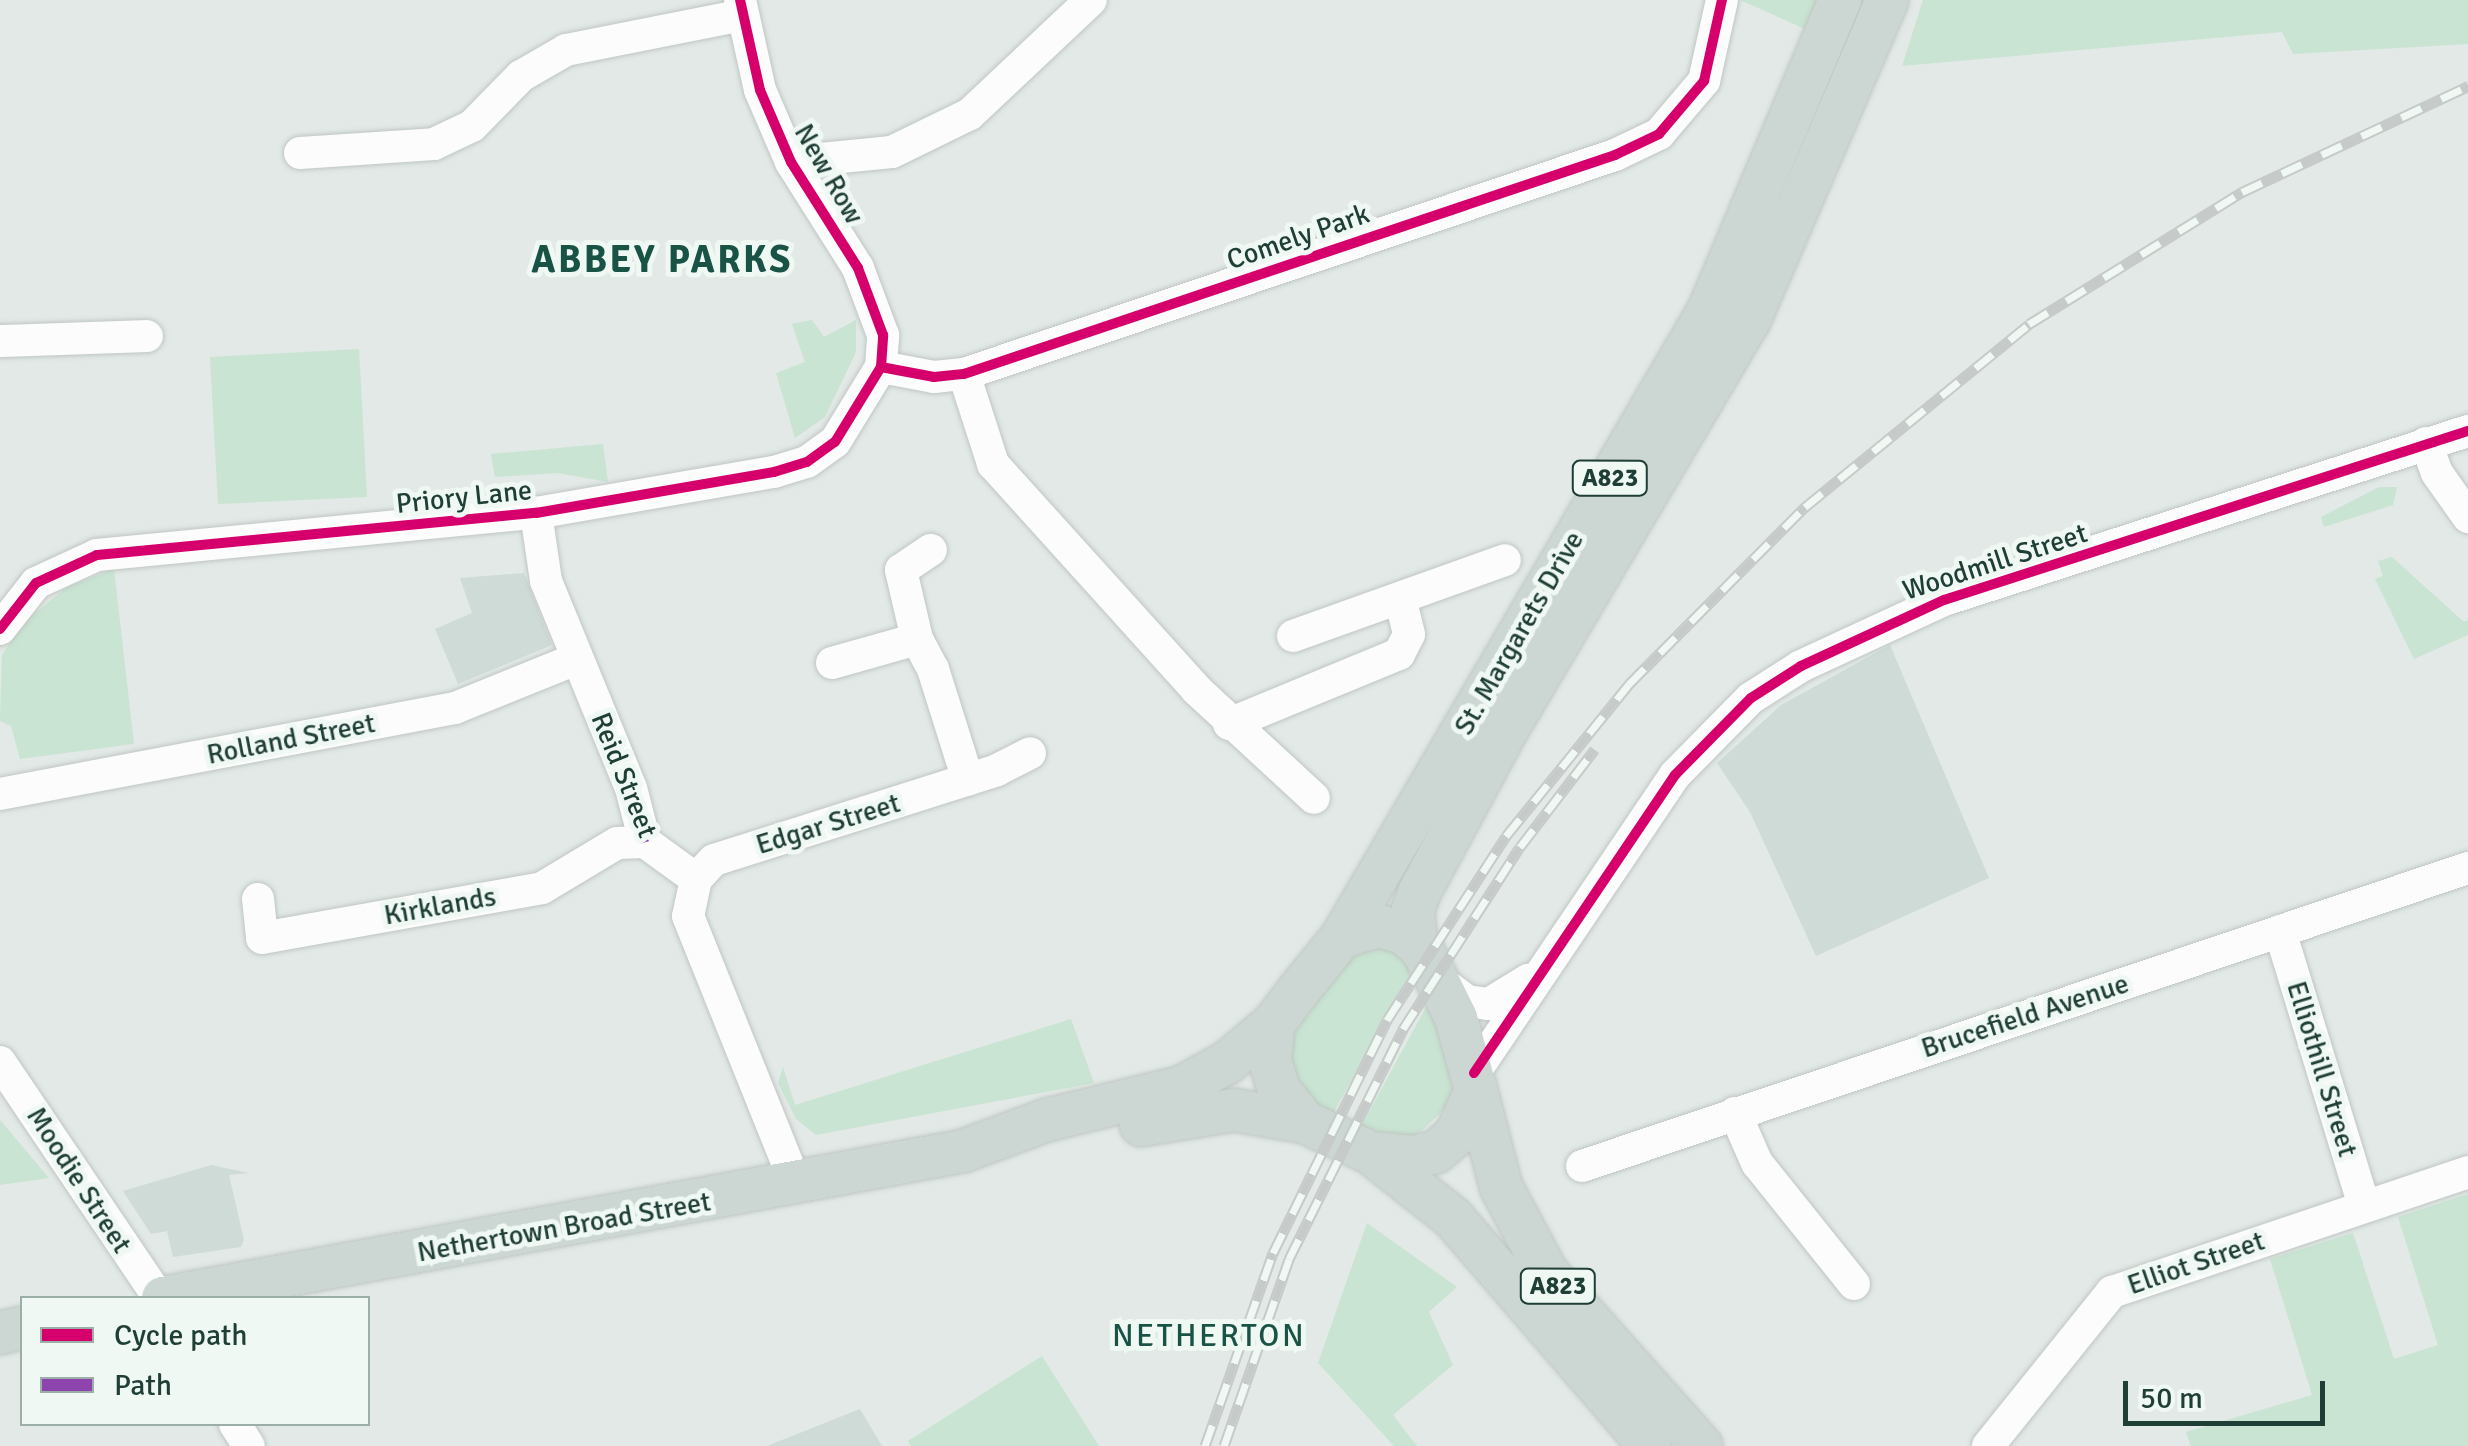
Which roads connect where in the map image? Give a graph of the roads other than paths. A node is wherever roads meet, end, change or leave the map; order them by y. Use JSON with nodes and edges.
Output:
{"nodes":[{"id":1,"x":1091,"y":0,"type":"edge"},
{"id":2,"x":1722,"y":0,"type":"edge"},
{"id":3,"x":1840,"y":0,"type":"edge"},
{"id":4,"x":1886,"y":0,"type":"edge"},
{"id":5,"x":741,"y":7,"type":"edge"},
{"id":6,"x":300,"y":154,"type":"dead end"},
{"id":7,"x":791,"y":162,"type":"junction"},
{"id":8,"x":147,"y":336,"type":"dead end"},
{"id":9,"x":0,"y":342,"type":"edge"},
{"id":10,"x":881,"y":367,"type":"junction"},
{"id":11,"x":964,"y":374,"type":"junction"},
{"id":12,"x":2468,"y":430,"type":"edge"},
{"id":13,"x":2426,"y":444,"type":"junction"},
{"id":14,"x":536,"y":513,"type":"junction"},
{"id":15,"x":2468,"y":516,"type":"edge"},
{"id":16,"x":931,"y":550,"type":"dead end"},
{"id":17,"x":1505,"y":560,"type":"dead end"},
{"id":18,"x":1400,"y":598,"type":"junction"},
{"id":19,"x":4,"y":610,"type":"edge"},
{"id":20,"x":1294,"y":636,"type":"dead end"},
{"id":21,"x":917,"y":638,"type":"junction"},
{"id":22,"x":576,"y":659,"type":"junction"},
{"id":23,"x":832,"y":663,"type":"dead end"},
{"id":24,"x":1229,"y":724,"type":"junction"},
{"id":25,"x":1030,"y":753,"type":"dead end"},
{"id":26,"x":968,"y":780,"type":"junction"},
{"id":27,"x":0,"y":794,"type":"edge"},
{"id":28,"x":1314,"y":798,"type":"dead end"},
{"id":29,"x":645,"y":842,"type":"junction"},
{"id":30,"x":2468,"y":868,"type":"edge"},
{"id":31,"x":696,"y":879,"type":"junction"},
{"id":32,"x":258,"y":900,"type":"dead end"},
{"id":33,"x":2280,"y":931,"type":"junction"},
{"id":34,"x":1342,"y":937,"type":"junction"},
{"id":35,"x":1416,"y":941,"type":"junction"},
{"id":36,"x":1536,"y":974,"type":"junction"},
{"id":37,"x":1439,"y":980,"type":"junction"},
{"id":38,"x":1274,"y":1023,"type":"junction"},
{"id":39,"x":0,"y":1062,"type":"edge"},
{"id":40,"x":1475,"y":1082,"type":"junction"},
{"id":41,"x":1735,"y":1113,"type":"junction"},
{"id":42,"x":1305,"y":1122,"type":"junction"},
{"id":43,"x":963,"y":1151,"type":"junction"},
{"id":44,"x":1371,"y":1153,"type":"junction"},
{"id":45,"x":1582,"y":1166,"type":"dead end"},
{"id":46,"x":2468,"y":1172,"type":"edge"},
{"id":47,"x":796,"y":1184,"type":"junction"},
{"id":48,"x":2364,"y":1206,"type":"junction"},
{"id":49,"x":1854,"y":1284,"type":"dead end"},
{"id":50,"x":160,"y":1296,"type":"edge"},
{"id":51,"x":172,"y":1296,"type":"edge"},
{"id":52,"x":1650,"y":1446,"type":"edge"},
{"id":53,"x":1701,"y":1446,"type":"edge"},
{"id":54,"x":1988,"y":1446,"type":"edge"}],
"edges":[{"from":1,"to":7,"type":"street"},
{"from":2,"to":11,"type":"street","name":"Comely Park"},
{"from":3,"to":34,"type":"main road","name":"St. Margarets Drive","number":"A823"},
{"from":4,"to":35,"type":"main road","name":"St. Margarets Drive","number":"A823"},
{"from":5,"to":6,"type":"street"},
{"from":5,"to":7,"type":"street","name":"New Row"},
{"from":7,"to":10,"type":"street","name":"New Row"},
{"from":8,"to":9,"type":"street"},
{"from":10,"to":11,"type":"street","name":"Comely Park"},
{"from":10,"to":14,"type":"street","name":"Priory Lane"},
{"from":11,"to":24,"type":"street"},
{"from":12,"to":13,"type":"street","name":"Woodmill Street"},
{"from":13,"to":15,"type":"street"},
{"from":13,"to":36,"type":"street","name":"Woodmill Street"},
{"from":14,"to":19,"type":"street","name":"Priory Lane"},
{"from":14,"to":22,"type":"street","name":"Reid Street"},
{"from":16,"to":21,"type":"street"},
{"from":17,"to":18,"type":"street"},
{"from":18,"to":20,"type":"street"},
{"from":18,"to":24,"type":"street"},
{"from":21,"to":23,"type":"street"},
{"from":21,"to":26,"type":"street"},
{"from":22,"to":27,"type":"street","name":"Rolland Street"},
{"from":22,"to":29,"type":"street","name":"Reid Street"},
{"from":24,"to":28,"type":"street"},
{"from":25,"to":26,"type":"street","name":"Edgar Street"},
{"from":26,"to":31,"type":"street","name":"Edgar Street"},
{"from":29,"to":31,"type":"street","name":"Reid Street"},
{"from":29,"to":32,"type":"street","name":"Kirklands"},
{"from":30,"to":33,"type":"street","name":"Brucefield Avenue"},
{"from":31,"to":47,"type":"street"},
{"from":33,"to":41,"type":"street","name":"Brucefield Avenue"},
{"from":33,"to":48,"type":"street","name":"Elliothill Street"},
{"from":34,"to":35,"type":"main road"},
{"from":34,"to":38,"type":"main road","number":"A823"},
{"from":35,"to":37,"type":"main road","number":"A823"},
{"from":36,"to":37,"type":"street","name":"Woodmill Street"},
{"from":36,"to":40,"type":"street","name":"Woodmill Street"},
{"from":37,"to":40,"type":"main road","number":"A823"},
{"from":38,"to":42,"type":"main road"},
{"from":38,"to":43,"type":"main road","name":"Nethertown Broad Street"},
{"from":39,"to":50,"type":"street","name":"Moodie Street"},
{"from":40,"to":44,"type":"main road","number":"A823"},
{"from":40,"to":53,"type":"main road","number":"A823"},
{"from":41,"to":45,"type":"street","name":"Brucefield Avenue"},
{"from":41,"to":49,"type":"street"},
{"from":42,"to":43,"type":"main road","name":"Nethertown Broad Street"},
{"from":42,"to":44,"type":"main road","number":"A823"},
{"from":43,"to":47,"type":"main road","name":"Nethertown Broad Street"},
{"from":44,"to":52,"type":"main road","number":"A823"},
{"from":46,"to":48,"type":"street","name":"Elliot Street"},
{"from":47,"to":51,"type":"main road","name":"Nethertown Broad Street"},
{"from":48,"to":54,"type":"street","name":"Elliot Street"}]}
